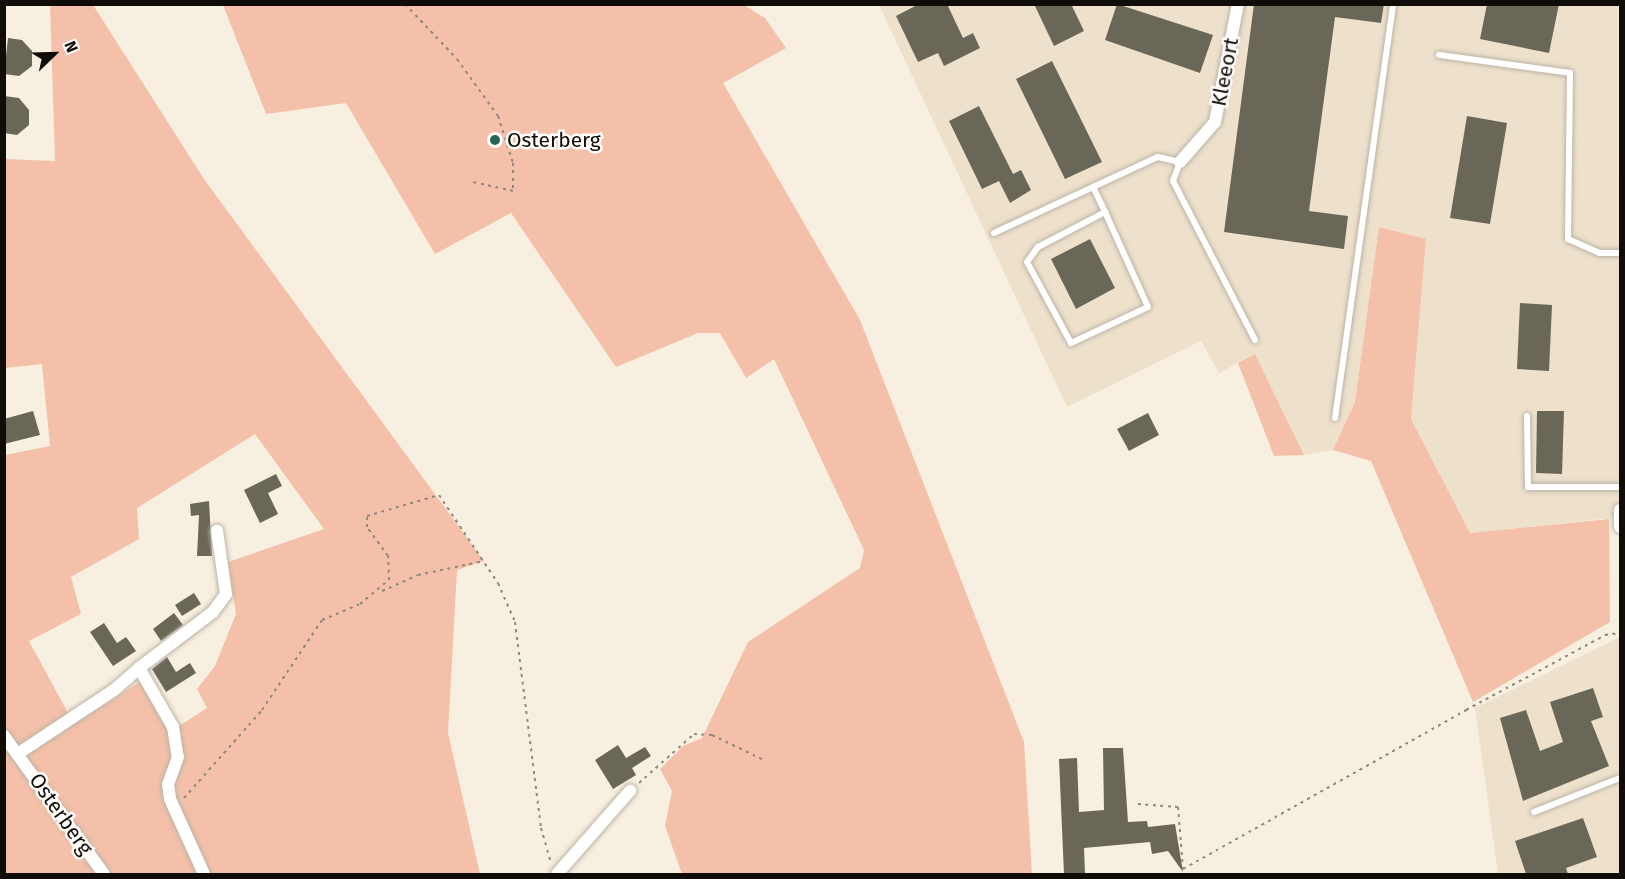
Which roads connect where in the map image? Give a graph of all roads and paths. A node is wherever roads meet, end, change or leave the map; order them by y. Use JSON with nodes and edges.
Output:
{"nodes":[{"id":1,"x":405,"y":4,"type":"edge"},
{"id":2,"x":1238,"y":4,"type":"edge"},
{"id":3,"x":1393,"y":4,"type":"edge"},
{"id":4,"x":1438,"y":55,"type":"dead end"},
{"id":5,"x":1180,"y":162,"type":"junction"},
{"id":6,"x":473,"y":182,"type":"dead end"},
{"id":7,"x":1093,"y":187,"type":"junction"},
{"id":8,"x":1105,"y":212,"type":"junction"},
{"id":9,"x":994,"y":233,"type":"dead end"},
{"id":10,"x":1620,"y":253,"type":"edge"},
{"id":11,"x":1255,"y":340,"type":"dead end"},
{"id":12,"x":1527,"y":416,"type":"dead end"},
{"id":13,"x":1335,"y":418,"type":"dead end"},
{"id":14,"x":1620,"y":487,"type":"edge"},
{"id":15,"x":1620,"y":510,"type":"edge"},
{"id":16,"x":1620,"y":527,"type":"edge"},
{"id":17,"x":217,"y":531,"type":"dead end"},
{"id":18,"x":484,"y":561,"type":"junction"},
{"id":19,"x":380,"y":592,"type":"junction"},
{"id":20,"x":1620,"y":633,"type":"edge"},
{"id":21,"x":138,"y":668,"type":"junction"},
{"id":22,"x":4,"y":736,"type":"edge"},
{"id":23,"x":19,"y":753,"type":"junction"},
{"id":24,"x":764,"y":760,"type":"dead end"},
{"id":25,"x":1620,"y":778,"type":"edge"},
{"id":26,"x":630,"y":791,"type":"joint"},
{"id":27,"x":1138,"y":804,"type":"dead end"},
{"id":28,"x":176,"y":811,"type":"junction"},
{"id":29,"x":1534,"y":812,"type":"dead end"},
{"id":30,"x":554,"y":870,"type":"edge"},
{"id":31,"x":104,"y":874,"type":"edge"},
{"id":32,"x":204,"y":874,"type":"edge"}],
"edges":[{"from":1,"to":6,"type":"path"},
{"from":2,"to":5,"type":"street","name":"Kleeort"},
{"from":3,"to":13,"type":"lane"},
{"from":4,"to":10,"type":"lane"},
{"from":5,"to":7,"type":"lane"},
{"from":5,"to":11,"type":"lane"},
{"from":7,"to":8,"type":"lane"},
{"from":7,"to":9,"type":"lane"},
{"from":8,"to":8,"type":"lane"},
{"from":12,"to":14,"type":"lane"},
{"from":15,"to":16,"type":"street"},
{"from":17,"to":21,"type":"street","name":"Osterberg"},
{"from":18,"to":19,"type":"path"},
{"from":18,"to":19,"type":"path"},
{"from":18,"to":30,"type":"path"},
{"from":19,"to":28,"type":"path"},
{"from":20,"to":27,"type":"path"},
{"from":21,"to":23,"type":"street","name":"Osterberg"},
{"from":21,"to":28,"type":"street"},
{"from":22,"to":23,"type":"street","name":"Osterberg"},
{"from":23,"to":31,"type":"street","name":"Osterberg"},
{"from":24,"to":26,"type":"path"},
{"from":25,"to":29,"type":"lane"},
{"from":26,"to":30,"type":"street"},
{"from":28,"to":32,"type":"street"}]}
